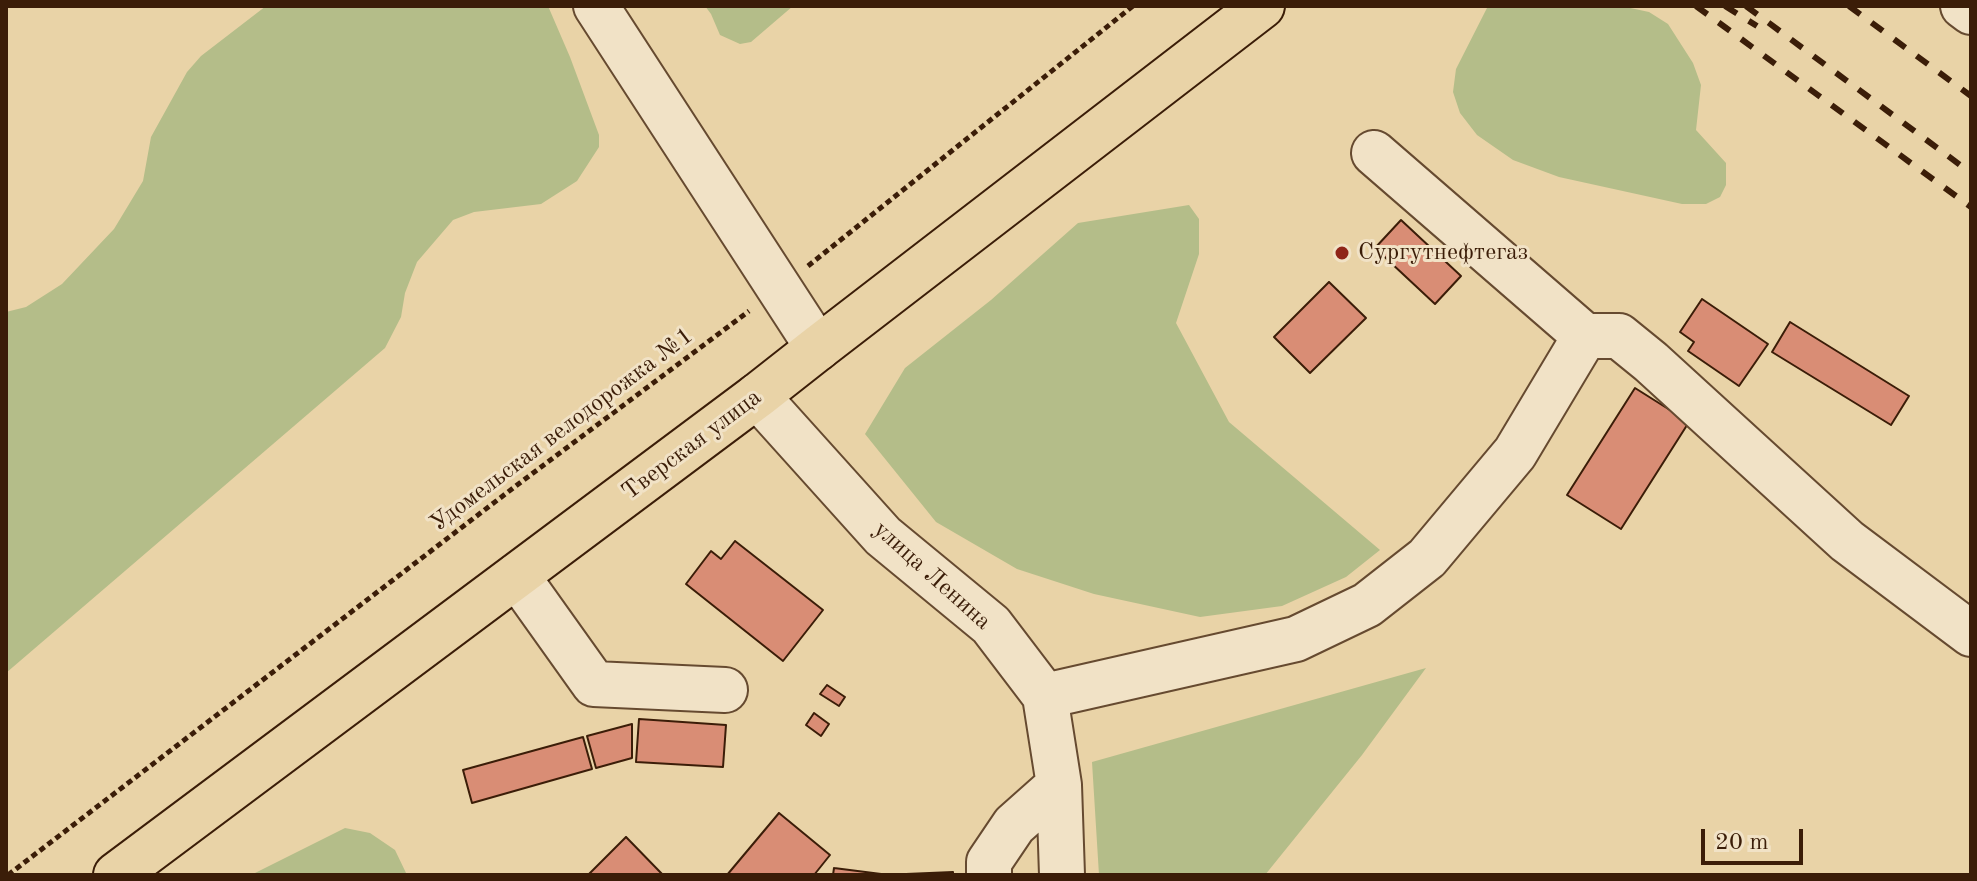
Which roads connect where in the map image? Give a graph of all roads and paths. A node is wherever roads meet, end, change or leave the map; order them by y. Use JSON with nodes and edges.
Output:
{"nodes":[{"id":1,"x":596,"y":6,"type":"edge"},
{"id":2,"x":1133,"y":6,"type":"edge"},
{"id":3,"x":1262,"y":6,"type":"edge"},
{"id":4,"x":1963,"y":6,"type":"edge"},
{"id":5,"x":1971,"y":12,"type":"edge"},
{"id":6,"x":1374,"y":153,"type":"dead end"},
{"id":7,"x":779,"y":289,"type":"junction"},
{"id":8,"x":1585,"y":336,"type":"junction"},
{"id":9,"x":818,"y":348,"type":"junction"},
{"id":10,"x":757,"y":396,"type":"junction"},
{"id":11,"x":517,"y":576,"type":"junction"},
{"id":12,"x":1971,"y":634,"type":"edge"},
{"id":13,"x":725,"y":690,"type":"dead end"},
{"id":14,"x":1045,"y":696,"type":"junction"},
{"id":15,"x":1059,"y":785,"type":"junction"},
{"id":16,"x":8,"y":875,"type":"edge"},
{"id":17,"x":116,"y":875,"type":"edge"},
{"id":18,"x":989,"y":875,"type":"edge"},
{"id":19,"x":1062,"y":875,"type":"edge"}],
"edges":[{"from":1,"to":7,"type":"street"},
{"from":2,"to":7,"type":"path","name":"Удомельская велодорожка №1"},
{"from":3,"to":9,"type":"main road","name":"Тверская улица"},
{"from":4,"to":5,"type":"street"},
{"from":6,"to":8,"type":"street"},
{"from":7,"to":9,"type":"street"},
{"from":7,"to":16,"type":"path","name":"Удомельская велодорожка №1"},
{"from":8,"to":12,"type":"street"},
{"from":8,"to":14,"type":"street"},
{"from":9,"to":10,"type":"main road","name":"Тверская улица"},
{"from":10,"to":11,"type":"main road","name":"Тверская улица"},
{"from":10,"to":14,"type":"street","name":"улица Ленина"},
{"from":11,"to":13,"type":"street"},
{"from":11,"to":17,"type":"main road","name":"Тверская улица"},
{"from":14,"to":15,"type":"street","name":"улица Ленина"},
{"from":15,"to":18,"type":"street"},
{"from":15,"to":19,"type":"street","name":"улица Ленина"}]}
